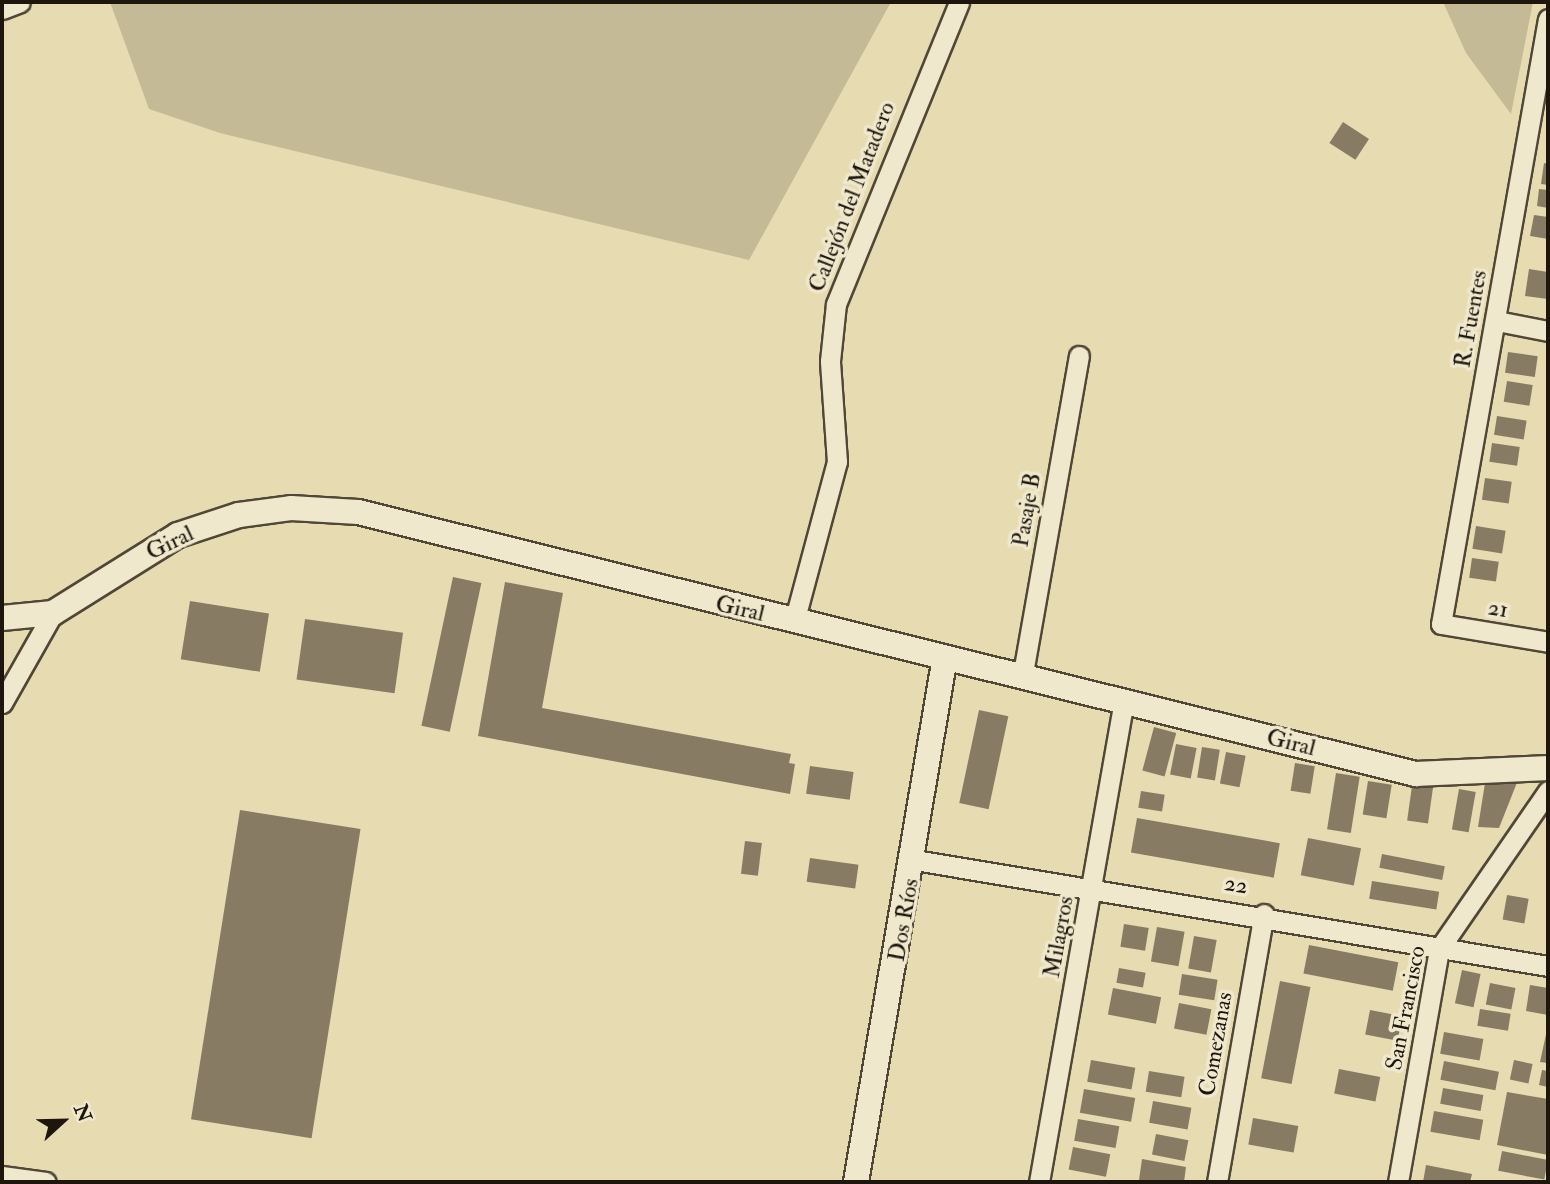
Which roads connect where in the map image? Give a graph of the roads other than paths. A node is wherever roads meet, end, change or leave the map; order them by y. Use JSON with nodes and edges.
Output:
{"nodes":[{"id":1,"x":20,"y":2,"type":"edge"},
{"id":2,"x":959,"y":2,"type":"edge"},
{"id":3,"x":2,"y":9,"type":"edge"},
{"id":4,"x":1547,"y":20,"type":"edge"},
{"id":5,"x":1497,"y":321,"type":"junction"},
{"id":6,"x":1548,"y":331,"type":"edge"},
{"id":7,"x":1079,"y":356,"type":"dead end"},
{"id":8,"x":53,"y":613,"type":"junction"},
{"id":9,"x":2,"y":618,"type":"edge"},
{"id":10,"x":794,"y":622,"type":"junction"},
{"id":11,"x":1441,"y":624,"type":"joint"},
{"id":12,"x":1548,"y":642,"type":"edge"},
{"id":13,"x":945,"y":657,"type":"junction"},
{"id":14,"x":1023,"y":673,"type":"junction"},
{"id":15,"x":1124,"y":701,"type":"junction"},
{"id":16,"x":2,"y":703,"type":"edge"},
{"id":17,"x":1548,"y":768,"type":"edge"},
{"id":18,"x":1548,"y":791,"type":"edge"},
{"id":19,"x":915,"y":860,"type":"junction"},
{"id":20,"x":1094,"y":887,"type":"junction"},
{"id":21,"x":1264,"y":915,"type":"junction"},
{"id":22,"x":1438,"y":949,"type":"junction"},
{"id":23,"x":1548,"y":966,"type":"edge"},
{"id":24,"x":2,"y":1176,"type":"edge"},
{"id":25,"x":46,"y":1182,"type":"edge"},
{"id":26,"x":856,"y":1182,"type":"edge"},
{"id":27,"x":1039,"y":1182,"type":"edge"},
{"id":28,"x":1217,"y":1182,"type":"edge"},
{"id":29,"x":1398,"y":1182,"type":"edge"}],
"edges":[{"from":1,"to":3,"type":"street"},
{"from":2,"to":10,"type":"street","name":"Callejón del Matadero"},
{"from":4,"to":5,"type":"street","name":"R. Fuentes"},
{"from":5,"to":6,"type":"street"},
{"from":5,"to":11,"type":"street","name":"R. Fuentes"},
{"from":7,"to":14,"type":"street","name":"Pasaje B"},
{"from":8,"to":9,"type":"street"},
{"from":8,"to":10,"type":"street","name":"Giral"},
{"from":8,"to":16,"type":"street","name":"Giral"},
{"from":10,"to":13,"type":"street","name":"Giral"},
{"from":11,"to":12,"type":"street","name":"21"},
{"from":13,"to":14,"type":"street","name":"Giral"},
{"from":13,"to":19,"type":"street","name":"Dos Ríos"},
{"from":14,"to":15,"type":"street","name":"Giral"},
{"from":15,"to":17,"type":"street","name":"Giral"},
{"from":15,"to":20,"type":"street","name":"Milagros"},
{"from":18,"to":22,"type":"street","name":"San Francisco"},
{"from":19,"to":20,"type":"street","name":"22"},
{"from":19,"to":26,"type":"street","name":"Dos Ríos"},
{"from":20,"to":21,"type":"street","name":"22"},
{"from":20,"to":27,"type":"street","name":"Milagros"},
{"from":21,"to":22,"type":"street","name":"22"},
{"from":21,"to":28,"type":"street","name":"Comezanas"},
{"from":22,"to":23,"type":"street","name":"22"},
{"from":22,"to":29,"type":"street","name":"San Francisco"},
{"from":24,"to":25,"type":"street"}]}
